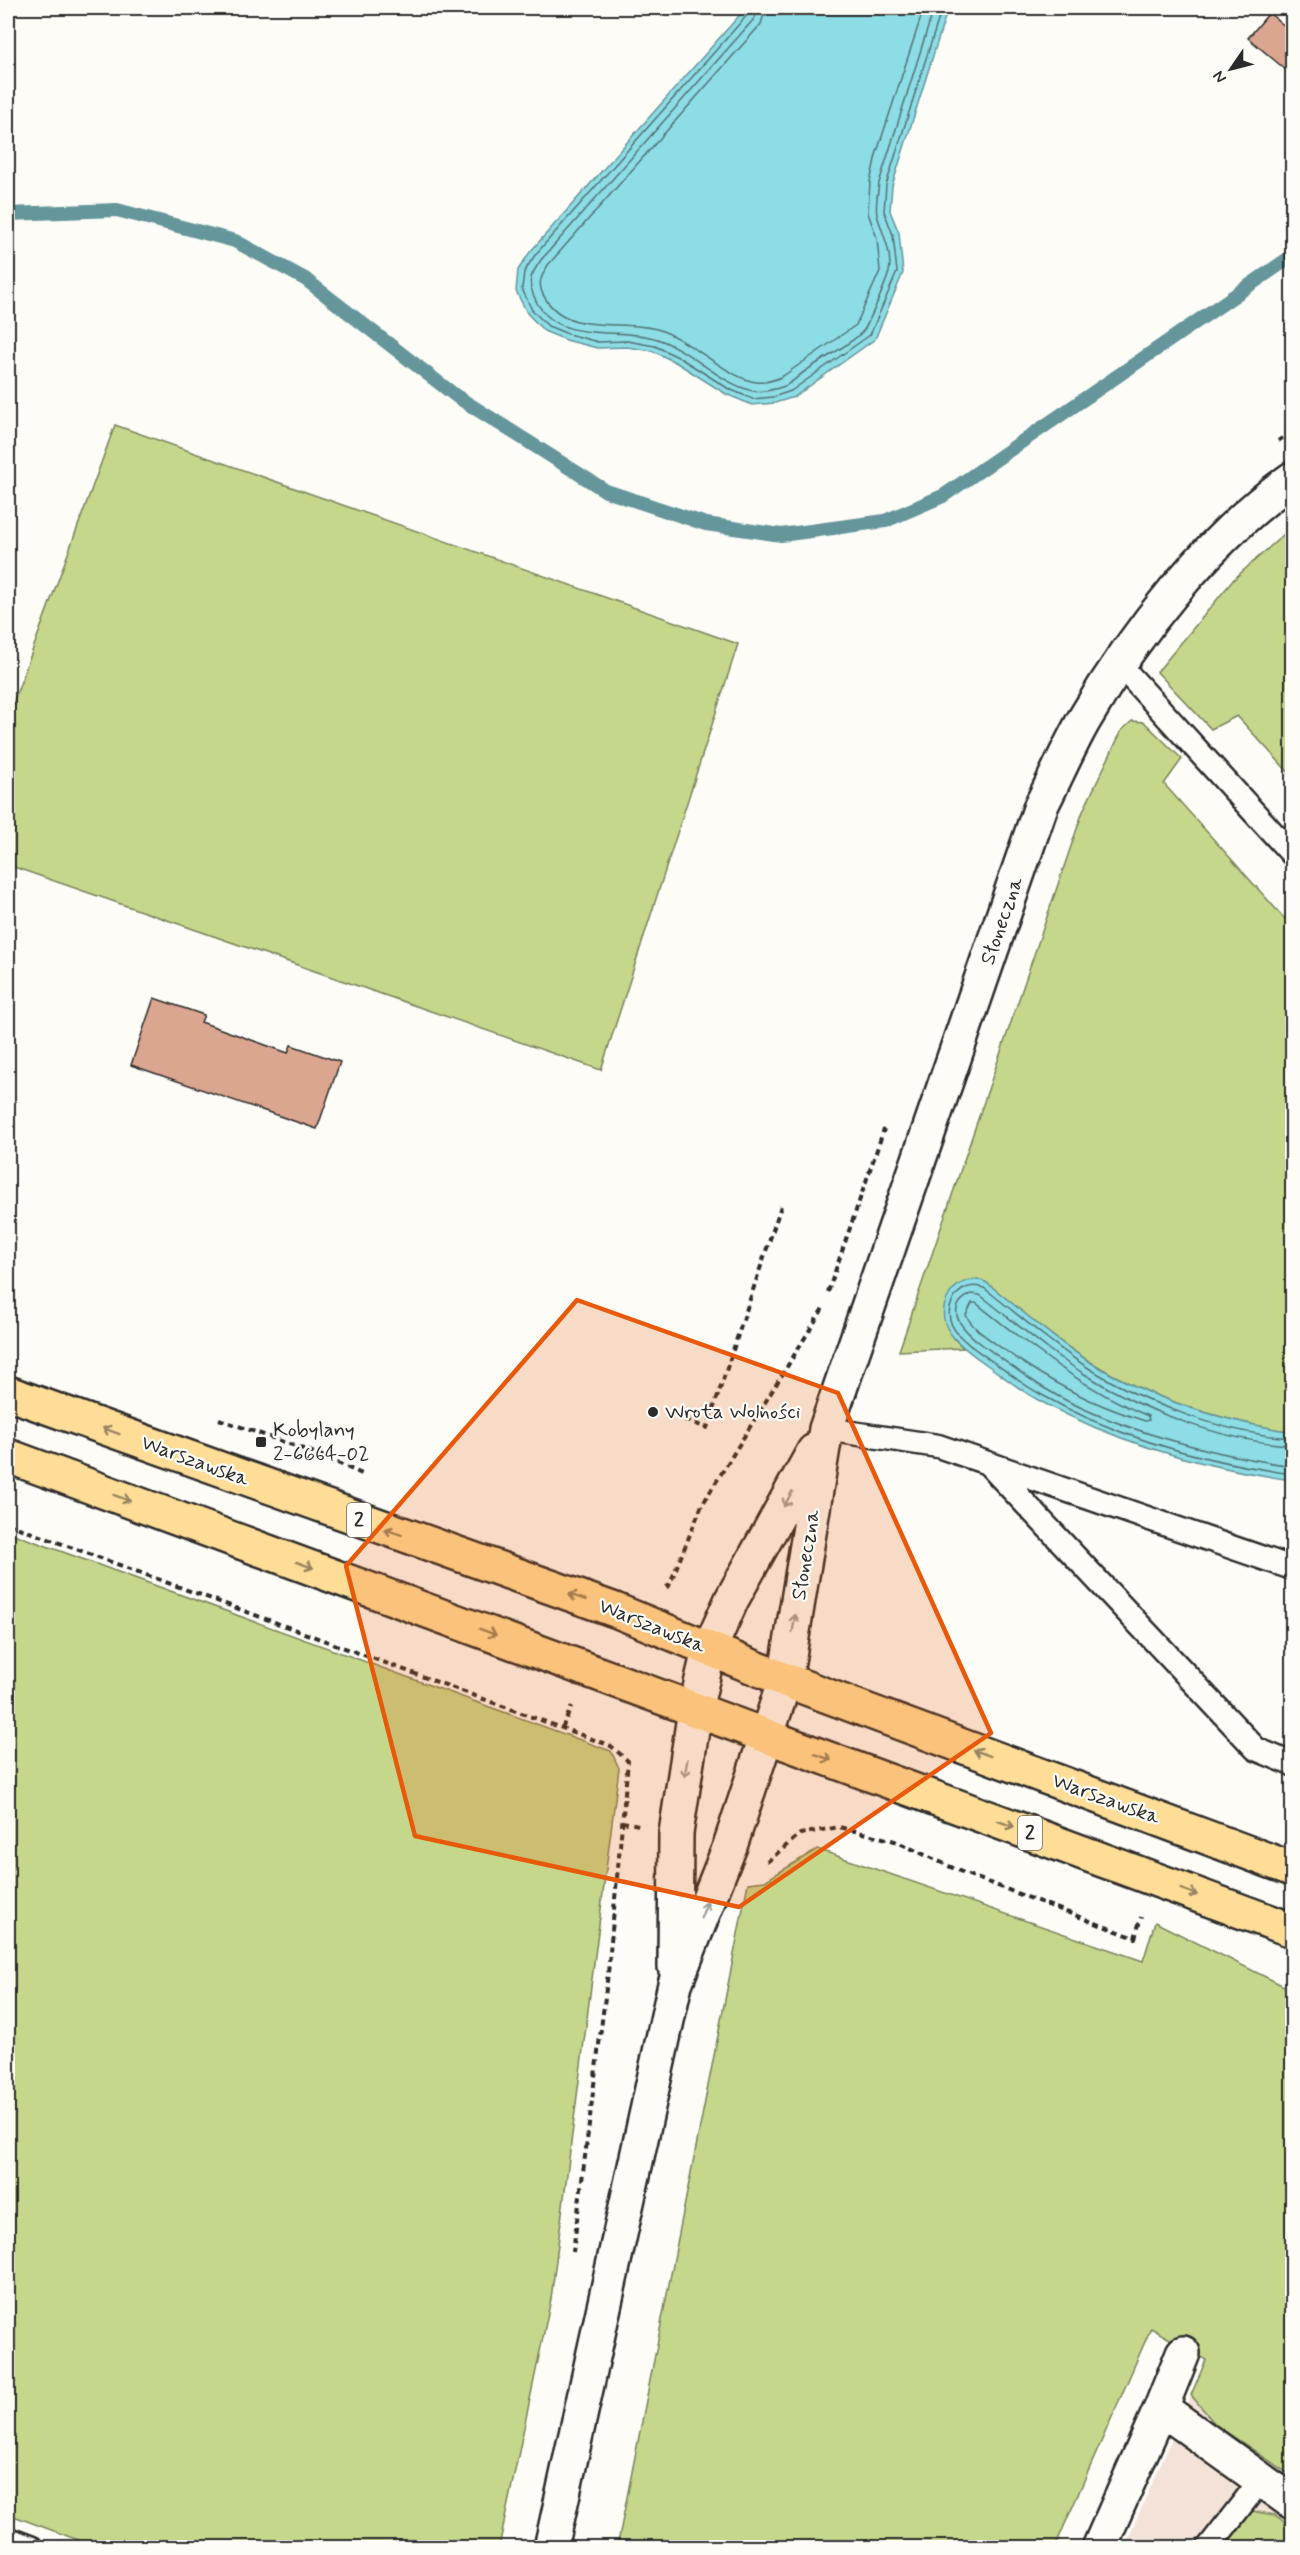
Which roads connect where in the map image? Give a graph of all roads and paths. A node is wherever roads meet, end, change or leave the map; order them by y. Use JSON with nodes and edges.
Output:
{"nodes":[{"id":1,"x":1293,"y":479,"type":"edge"},
{"id":2,"x":1119,"y":664,"type":"junction"},
{"id":3,"x":1293,"y":854,"type":"edge"},
{"id":4,"x":781,"y":1206,"type":"dead end"},
{"id":5,"x":825,"y":1304,"type":"dead end"},
{"id":6,"x":8,"y":1394,"type":"edge"},
{"id":7,"x":685,"y":1420,"type":"dead end"},
{"id":8,"x":826,"y":1429,"type":"junction"},
{"id":9,"x":8,"y":1456,"type":"edge"},
{"id":10,"x":988,"y":1463,"type":"junction"},
{"id":11,"x":8,"y":1524,"type":"edge"},
{"id":12,"x":1293,"y":1568,"type":"edge"},
{"id":13,"x":660,"y":1590,"type":"dead end"},
{"id":14,"x":709,"y":1650,"type":"junction"},
{"id":15,"x":785,"y":1680,"type":"junction"},
{"id":16,"x":695,"y":1710,"type":"junction"},
{"id":17,"x":768,"y":1736,"type":"junction"},
{"id":18,"x":1293,"y":1764,"type":"edge"},
{"id":19,"x":622,"y":1822,"type":"junction"},
{"id":20,"x":676,"y":1833,"type":"junction"},
{"id":21,"x":730,"y":1846,"type":"junction"},
{"id":22,"x":1293,"y":1869,"type":"edge"},
{"id":23,"x":1142,"y":1916,"type":"dead end"},
{"id":24,"x":1293,"y":1930,"type":"edge"},
{"id":25,"x":675,"y":1984,"type":"junction"},
{"id":26,"x":572,"y":2257,"type":"dead end"},
{"id":27,"x":1183,"y":2353,"type":"dead end"},
{"id":28,"x":1161,"y":2408,"type":"junction"},
{"id":29,"x":1261,"y":2480,"type":"junction"},
{"id":30,"x":1293,"y":2502,"type":"edge"},
{"id":31,"x":8,"y":2539,"type":"edge"},
{"id":32,"x":32,"y":2547,"type":"edge"},
{"id":33,"x":551,"y":2547,"type":"edge"},
{"id":34,"x":1099,"y":2547,"type":"edge"},
{"id":35,"x":1208,"y":2547,"type":"edge"}],
"edges":[{"from":1,"to":2,"type":"street","name":"Słoneczna"},
{"from":2,"to":3,"type":"lane"},
{"from":2,"to":8,"type":"street","name":"Słoneczna"},
{"from":4,"to":7,"type":"path"},
{"from":5,"to":13,"type":"path"},
{"from":14,"to":6,"type":"highway","name":"Warszawska","number":"2","one_way":true},
{"from":8,"to":10,"type":"lane"},
{"from":8,"to":14,"type":"street","name":"Słoneczna","one_way":true},
{"from":15,"to":8,"type":"street","name":"Słoneczna","one_way":true},
{"from":9,"to":16,"type":"highway","number":"2","one_way":true},
{"from":10,"to":12,"type":"lane"},
{"from":10,"to":18,"type":"lane"},
{"from":11,"to":19,"type":"path"},
{"from":14,"to":15,"type":"highway","name":"Warszawska","number":"2"},
{"from":14,"to":16,"type":"street","name":"Słoneczna"},
{"from":15,"to":17,"type":"street","name":"Słoneczna"},
{"from":22,"to":15,"type":"highway","name":"Warszawska","number":"2","one_way":true},
{"from":16,"to":17,"type":"highway","number":"2"},
{"from":16,"to":20,"type":"street","name":"Słoneczna","one_way":true},
{"from":17,"to":21,"type":"street","name":"Słoneczna"},
{"from":17,"to":24,"type":"highway","number":"2","one_way":true},
{"from":19,"to":20,"type":"path"},
{"from":19,"to":26,"type":"path"},
{"from":20,"to":25,"type":"street","name":"Słoneczna"},
{"from":21,"to":23,"type":"path"},
{"from":25,"to":21,"type":"street","name":"Słoneczna","one_way":true},
{"from":25,"to":33,"type":"street"},
{"from":27,"to":28,"type":"street"},
{"from":28,"to":29,"type":"street"},
{"from":28,"to":34,"type":"street"},
{"from":29,"to":30,"type":"street"},
{"from":29,"to":35,"type":"lane"},
{"from":31,"to":32,"type":"lane"}]}
